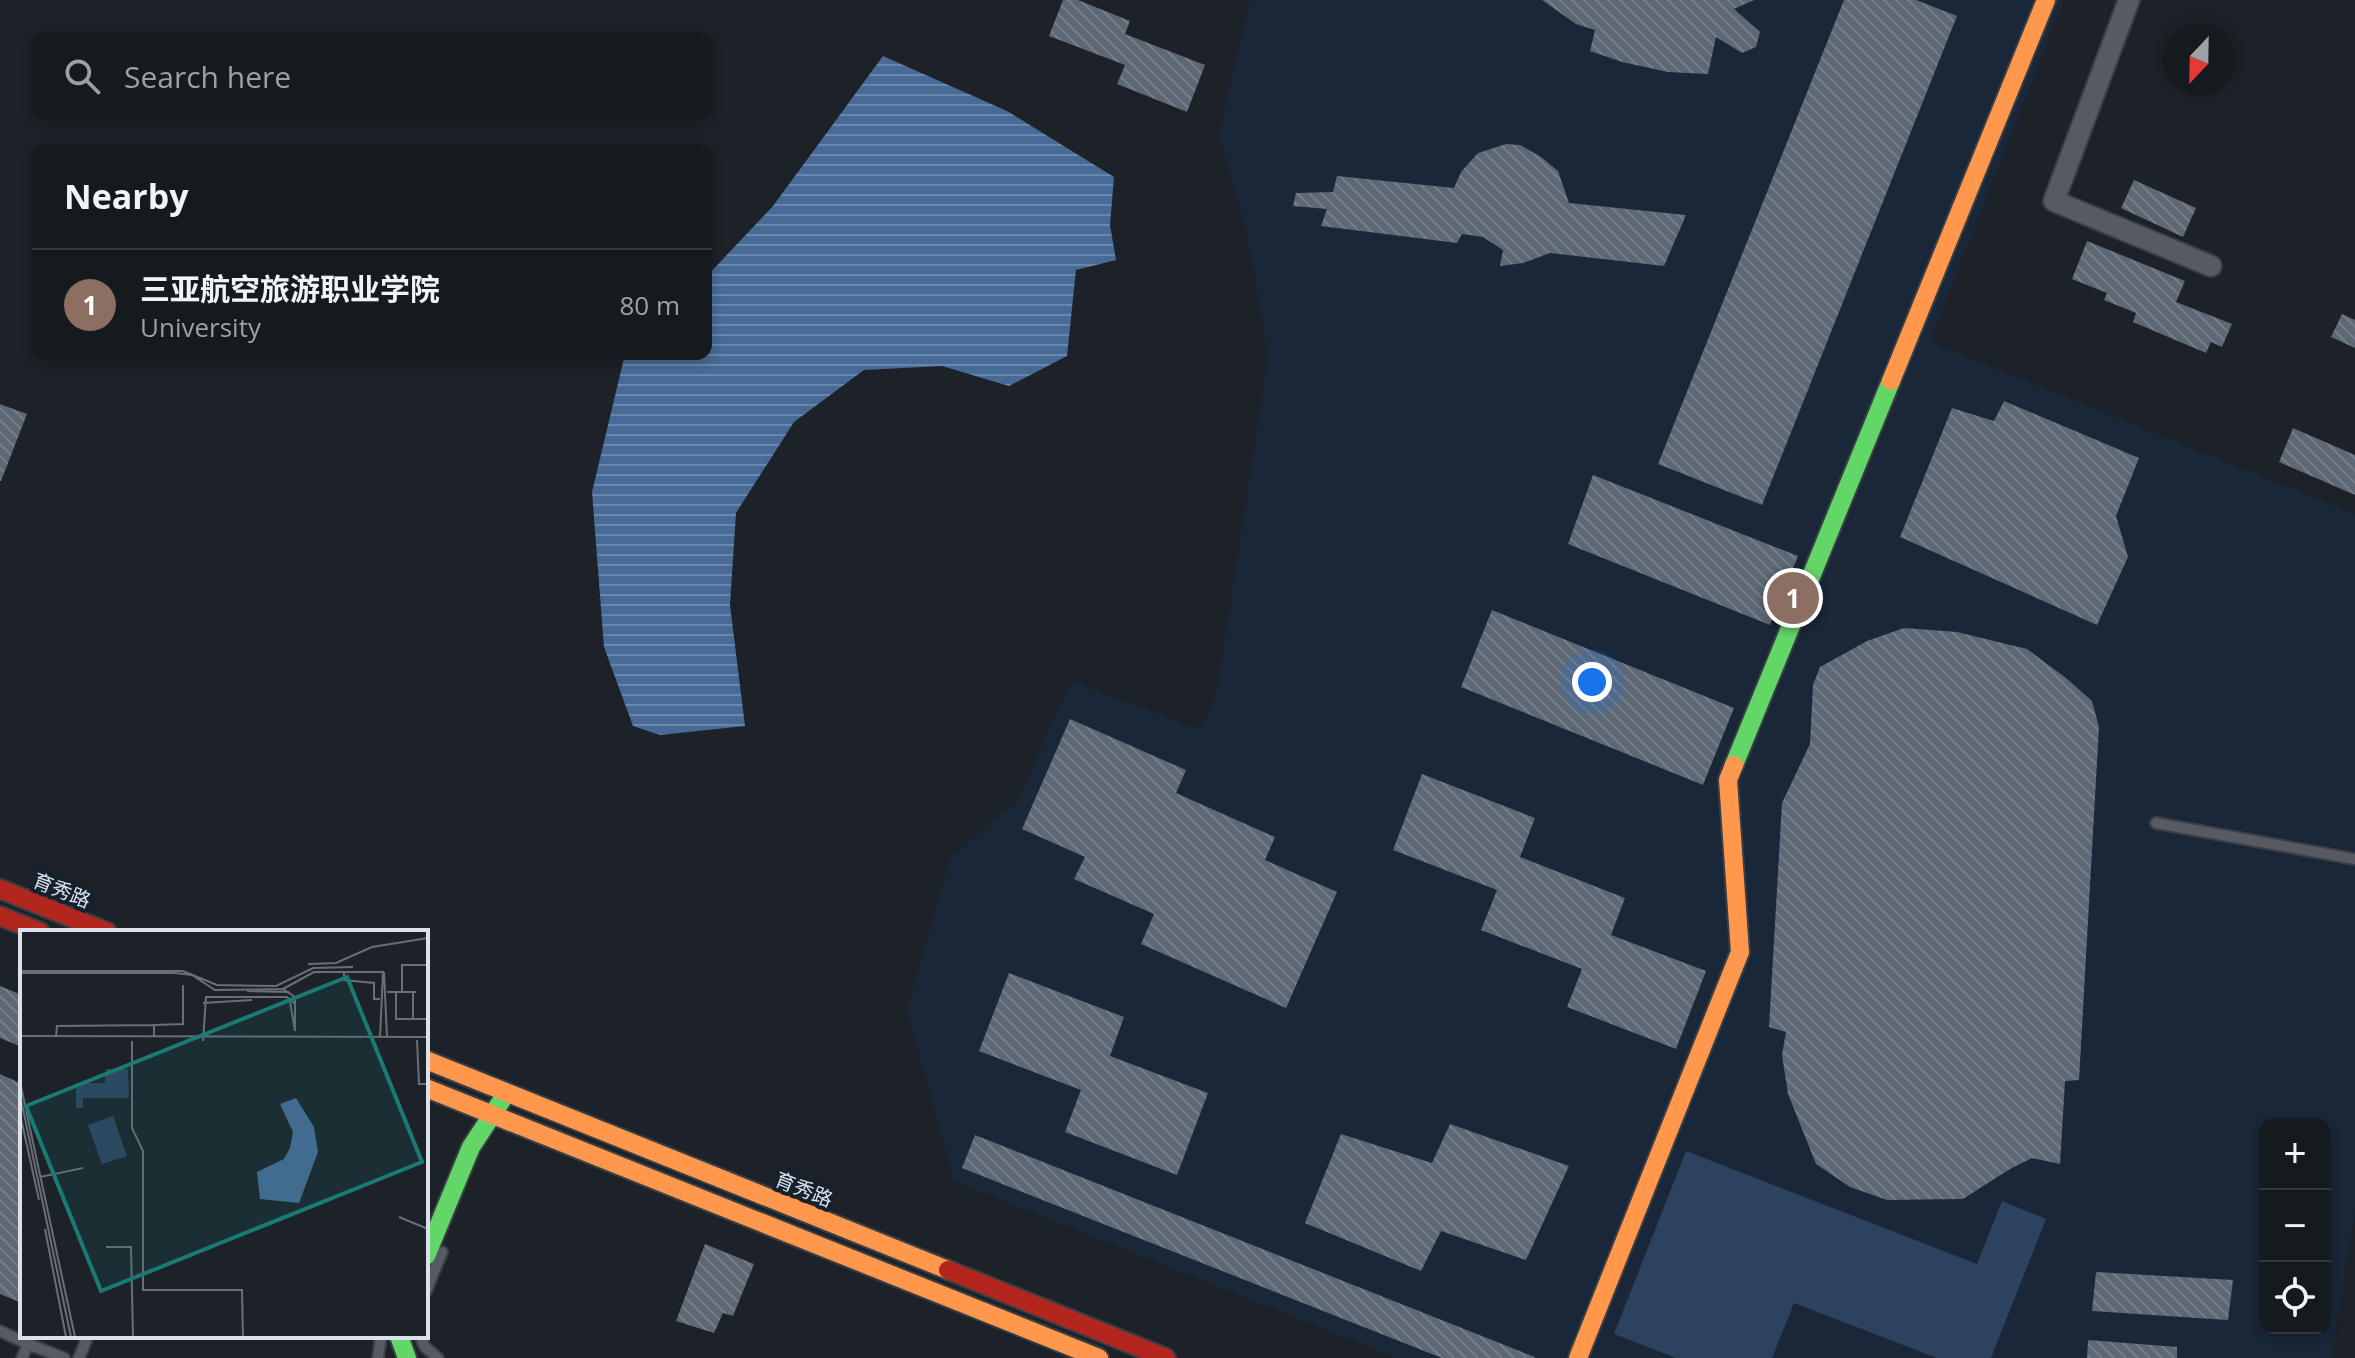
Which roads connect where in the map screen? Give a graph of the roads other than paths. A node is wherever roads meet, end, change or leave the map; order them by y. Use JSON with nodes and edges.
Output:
{"nodes":[{"id":1,"x":2046,"y":0,"type":"edge"},
{"id":2,"x":2129,"y":0,"type":"edge"},
{"id":3,"x":2211,"y":266,"type":"dead end"},
{"id":4,"x":2156,"y":823,"type":"dead end"},
{"id":5,"x":2355,"y":859,"type":"edge"},
{"id":6,"x":0,"y":889,"type":"edge"},
{"id":7,"x":0,"y":916,"type":"edge"},
{"id":8,"x":35,"y":930,"type":"edge"},
{"id":9,"x":102,"y":930,"type":"edge"},
{"id":10,"x":428,"y":1061,"type":"edge"},
{"id":11,"x":428,"y":1089,"type":"edge"},
{"id":12,"x":507,"y":1092,"type":"junction"},
{"id":13,"x":491,"y":1114,"type":"junction"},
{"id":14,"x":471,"y":1147,"type":"junction"},
{"id":15,"x":450,"y":1166,"type":"dead end"},
{"id":16,"x":475,"y":1170,"type":"dead end"},
{"id":17,"x":444,"y":1247,"type":"dead end"},
{"id":18,"x":428,"y":1251,"type":"edge"},
{"id":19,"x":428,"y":1286,"type":"edge"},
{"id":20,"x":1073,"y":1321,"type":"junction"},
{"id":21,"x":0,"y":1331,"type":"edge"},
{"id":22,"x":381,"y":1338,"type":"edge"},
{"id":23,"x":400,"y":1338,"type":"edge"},
{"id":24,"x":421,"y":1338,"type":"edge"},
{"id":25,"x":86,"y":1341,"type":"dead end"},
{"id":26,"x":28,"y":1344,"type":"junction"},
{"id":27,"x":1061,"y":1351,"type":"edge"},
{"id":28,"x":22,"y":1358,"type":"edge"},
{"id":29,"x":64,"y":1358,"type":"edge"},
{"id":30,"x":79,"y":1358,"type":"edge"},
{"id":31,"x":378,"y":1358,"type":"edge"},
{"id":32,"x":407,"y":1358,"type":"edge"},
{"id":33,"x":438,"y":1358,"type":"edge"},
{"id":34,"x":1099,"y":1358,"type":"edge"},
{"id":35,"x":1166,"y":1358,"type":"edge"},
{"id":36,"x":1578,"y":1358,"type":"edge"}],
"edges":[{"from":1,"to":36,"type":"main road"},
{"from":2,"to":3,"type":"street"},
{"from":4,"to":5,"type":"lane"},
{"from":6,"to":9,"type":"main road","name":"育秀路"},
{"from":7,"to":8,"type":"main road"},
{"from":10,"to":12,"type":"main road","name":"育秀路"},
{"from":11,"to":13,"type":"main road"},
{"from":12,"to":13,"type":"main road"},
{"from":12,"to":20,"type":"main road","name":"育秀路"},
{"from":13,"to":14,"type":"main road"},
{"from":13,"to":27,"type":"main road"},
{"from":14,"to":15,"type":"lane"},
{"from":14,"to":16,"type":"lane"},
{"from":14,"to":18,"type":"main road"},
{"from":17,"to":19,"type":"lane"},
{"from":20,"to":27,"type":"main road"},
{"from":20,"to":35,"type":"main road","name":"育秀路"},
{"from":21,"to":26,"type":"lane"},
{"from":22,"to":31,"type":"lane"},
{"from":23,"to":32,"type":"main road"},
{"from":24,"to":33,"type":"lane"},
{"from":25,"to":30,"type":"lane"},
{"from":26,"to":28,"type":"lane"},
{"from":26,"to":29,"type":"lane"},
{"from":27,"to":34,"type":"main road"}]}
